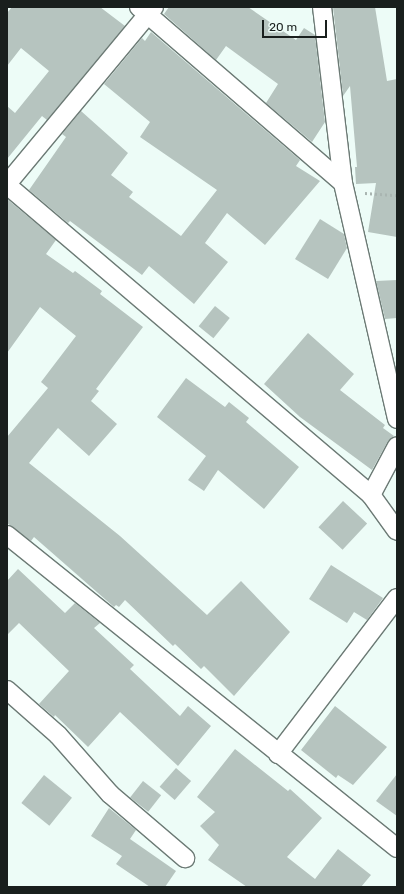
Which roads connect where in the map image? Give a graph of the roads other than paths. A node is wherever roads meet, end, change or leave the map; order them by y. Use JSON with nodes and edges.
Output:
{"nodes":[{"id":1,"x":322,"y":7,"type":"edge"},
{"id":2,"x":147,"y":9,"type":"edge"},
{"id":3,"x":342,"y":183,"type":"junction"},
{"id":4,"x":7,"y":185,"type":"edge"},
{"id":5,"x":397,"y":419,"type":"edge"},
{"id":6,"x":397,"y":446,"type":"edge"},
{"id":7,"x":371,"y":495,"type":"junction"},
{"id":8,"x":397,"y":531,"type":"edge"},
{"id":9,"x":7,"y":535,"type":"edge"},
{"id":10,"x":397,"y":598,"type":"edge"},
{"id":11,"x":7,"y":690,"type":"edge"},
{"id":12,"x":278,"y":754,"type":"junction"},
{"id":13,"x":397,"y":848,"type":"edge"},
{"id":14,"x":185,"y":858,"type":"dead end"}],
"edges":[{"from":1,"to":3,"type":"street"},
{"from":2,"to":3,"type":"street"},
{"from":2,"to":4,"type":"street"},
{"from":3,"to":5,"type":"street"},
{"from":4,"to":7,"type":"street"},
{"from":6,"to":7,"type":"street"},
{"from":7,"to":8,"type":"street"},
{"from":9,"to":12,"type":"street"},
{"from":10,"to":12,"type":"street"},
{"from":11,"to":14,"type":"street"},
{"from":12,"to":13,"type":"street"}]}
